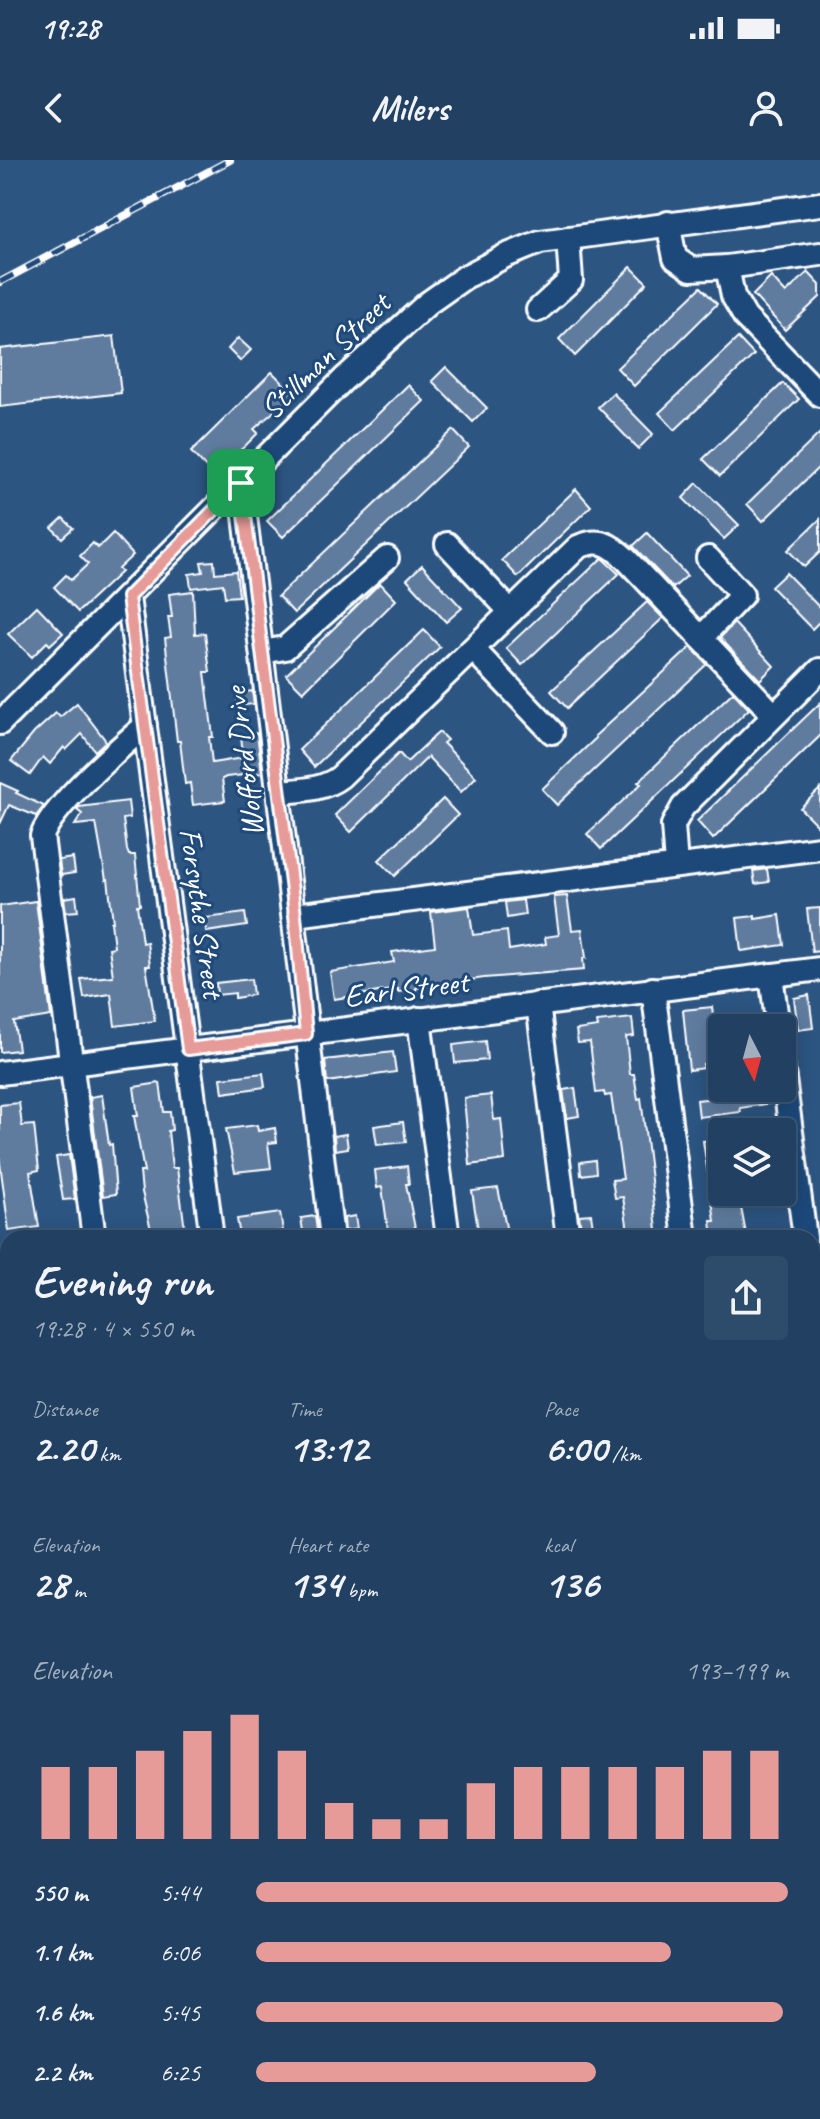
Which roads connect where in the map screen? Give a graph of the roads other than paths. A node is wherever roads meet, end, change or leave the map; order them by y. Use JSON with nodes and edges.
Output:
{"nodes":[{"id":1,"x":820,"y":204,"type":"edge"},
{"id":2,"x":668,"y":223,"type":"junction"},
{"id":3,"x":568,"y":238,"type":"junction"},
{"id":4,"x":820,"y":254,"type":"edge"},
{"id":5,"x":727,"y":267,"type":"junction"},
{"id":6,"x":538,"y":310,"type":"dead end"},
{"id":7,"x":820,"y":395,"type":"edge"},
{"id":8,"x":241,"y":483,"type":"junction"},
{"id":9,"x":447,"y":544,"type":"dead end"},
{"id":10,"x":387,"y":558,"type":"dead end"},
{"id":11,"x":708,"y":558,"type":"dead end"},
{"id":12,"x":128,"y":597,"type":"junction"},
{"id":13,"x":511,"y":612,"type":"junction"},
{"id":14,"x":701,"y":638,"type":"junction"},
{"id":15,"x":473,"y":649,"type":"junction"},
{"id":16,"x":262,"y":652,"type":"junction"},
{"id":17,"x":820,"y":670,"type":"edge"},
{"id":18,"x":773,"y":714,"type":"junction"},
{"id":19,"x":0,"y":723,"type":"edge"},
{"id":20,"x":145,"y":726,"type":"junction"},
{"id":21,"x":552,"y":732,"type":"dead end"},
{"id":22,"x":280,"y":792,"type":"junction"},
{"id":23,"x":820,"y":848,"type":"edge"},
{"id":24,"x":676,"y":866,"type":"junction"},
{"id":25,"x":295,"y":915,"type":"junction"},
{"id":26,"x":820,"y":969,"type":"edge"},
{"id":27,"x":771,"y":975,"type":"junction"},
{"id":28,"x":653,"y":989,"type":"junction"},
{"id":29,"x":538,"y":1004,"type":"junction"},
{"id":30,"x":776,"y":1014,"type":"edge"},
{"id":31,"x":419,"y":1019,"type":"junction"},
{"id":32,"x":306,"y":1034,"type":"junction"},
{"id":33,"x":188,"y":1049,"type":"junction"},
{"id":34,"x":72,"y":1064,"type":"junction"},
{"id":35,"x":0,"y":1073,"type":"edge"},
{"id":36,"x":787,"y":1102,"type":"edge"},
{"id":37,"x":93,"y":1230,"type":"edge"},
{"id":38,"x":211,"y":1230,"type":"edge"},
{"id":39,"x":331,"y":1230,"type":"edge"},
{"id":40,"x":447,"y":1230,"type":"edge"},
{"id":41,"x":567,"y":1230,"type":"edge"},
{"id":42,"x":684,"y":1230,"type":"edge"},
{"id":43,"x":804,"y":1230,"type":"edge"}],
"edges":[{"from":1,"to":2,"type":"street","name":"Stillman Street"},
{"from":2,"to":3,"type":"street","name":"Stillman Street"},
{"from":2,"to":5,"type":"street"},
{"from":3,"to":6,"type":"street"},
{"from":3,"to":8,"type":"street","name":"Stillman Street"},
{"from":4,"to":5,"type":"street"},
{"from":5,"to":7,"type":"street"},
{"from":8,"to":12,"type":"street","name":"Stillman Street"},
{"from":8,"to":16,"type":"street","name":"Wofford Drive"},
{"from":9,"to":13,"type":"street"},
{"from":10,"to":16,"type":"street"},
{"from":11,"to":14,"type":"street"},
{"from":12,"to":19,"type":"street","name":"Stillman Street"},
{"from":12,"to":20,"type":"street","name":"Forsythe Street"},
{"from":13,"to":14,"type":"street"},
{"from":13,"to":15,"type":"street"},
{"from":14,"to":18,"type":"street"},
{"from":15,"to":21,"type":"street"},
{"from":15,"to":22,"type":"street"},
{"from":16,"to":22,"type":"street","name":"Wofford Drive"},
{"from":17,"to":18,"type":"street"},
{"from":18,"to":24,"type":"street"},
{"from":20,"to":33,"type":"street","name":"Forsythe Street"},
{"from":20,"to":34,"type":"street"},
{"from":22,"to":25,"type":"street","name":"Wofford Drive"},
{"from":23,"to":24,"type":"street"},
{"from":24,"to":25,"type":"street"},
{"from":25,"to":32,"type":"street","name":"Wofford Drive"},
{"from":26,"to":27,"type":"street","name":"Earl Street"},
{"from":27,"to":28,"type":"street","name":"Earl Street"},
{"from":27,"to":30,"type":"street"},
{"from":28,"to":29,"type":"street","name":"Earl Street"},
{"from":28,"to":42,"type":"street"},
{"from":29,"to":31,"type":"street","name":"Earl Street"},
{"from":29,"to":41,"type":"street"},
{"from":31,"to":32,"type":"street","name":"Earl Street"},
{"from":31,"to":40,"type":"street"},
{"from":32,"to":33,"type":"street","name":"Earl Street"},
{"from":32,"to":39,"type":"street","name":"Wofford Drive"},
{"from":33,"to":34,"type":"street","name":"Earl Street"},
{"from":33,"to":38,"type":"street","name":"Forsythe Street"},
{"from":34,"to":35,"type":"street","name":"Earl Street"},
{"from":34,"to":37,"type":"street"},
{"from":36,"to":43,"type":"street"}]}
